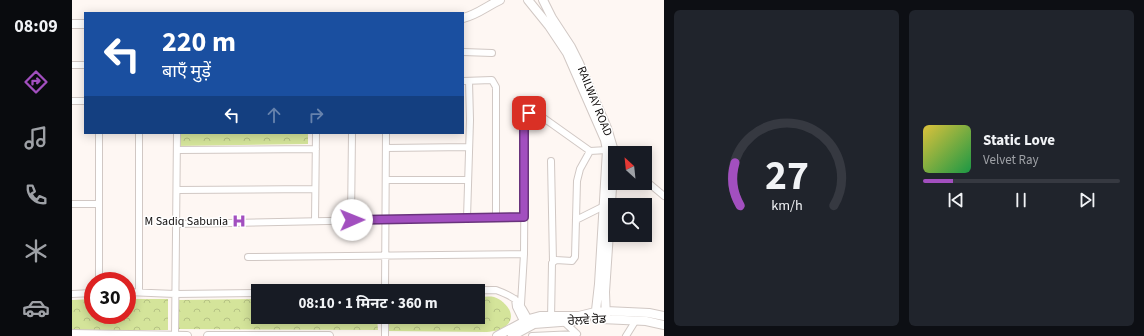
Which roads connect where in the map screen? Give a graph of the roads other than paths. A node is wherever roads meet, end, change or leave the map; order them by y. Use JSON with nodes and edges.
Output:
{"nodes":[{"id":1,"x":500,"y":0,"type":"edge"},
{"id":2,"x":528,"y":0,"type":"edge"},
{"id":3,"x":543,"y":0,"type":"edge"},
{"id":4,"x":490,"y":3,"type":"edge"},
{"id":5,"x":464,"y":18,"type":"edge"},
{"id":6,"x":72,"y":24,"type":"edge"},
{"id":7,"x":84,"y":24,"type":"edge"},
{"id":8,"x":464,"y":52,"type":"edge"},
{"id":9,"x":492,"y":53,"type":"dead end"},
{"id":10,"x":72,"y":65,"type":"edge"},
{"id":11,"x":84,"y":65,"type":"edge"},
{"id":12,"x":466,"y":81,"type":"edge"},
{"id":13,"x":84,"y":101,"type":"edge"},
{"id":14,"x":72,"y":102,"type":"edge"},
{"id":15,"x":466,"y":120,"type":"edge"},
{"id":16,"x":99,"y":134,"type":"edge"},
{"id":17,"x":139,"y":134,"type":"edge"},
{"id":18,"x":177,"y":134,"type":"edge"},
{"id":19,"x":316,"y":134,"type":"edge"},
{"id":20,"x":352,"y":134,"type":"edge"},
{"id":21,"x":386,"y":134,"type":"edge"},
{"id":22,"x":609,"y":146,"type":"edge"},
{"id":23,"x":612,"y":146,"type":"edge"},
{"id":24,"x":469,"y":147,"type":"junction"},
{"id":25,"x":386,"y":148,"type":"junction"},
{"id":26,"x":316,"y":149,"type":"junction"},
{"id":27,"x":177,"y":150,"type":"junction"},
{"id":28,"x":590,"y":151,"type":"junction"},
{"id":29,"x":608,"y":153,"type":"edge"},
{"id":30,"x":551,"y":161,"type":"dead end"},
{"id":31,"x":386,"y":180,"type":"junction"},
{"id":32,"x":468,"y":180,"type":"junction"},
{"id":33,"x":608,"y":180,"type":"edge"},
{"id":34,"x":652,"y":186,"type":"edge"},
{"id":35,"x":316,"y":189,"type":"junction"},
{"id":36,"x":177,"y":190,"type":"junction"},
{"id":37,"x":612,"y":190,"type":"edge"},
{"id":38,"x":664,"y":196,"type":"edge"},
{"id":39,"x":72,"y":204,"type":"edge"},
{"id":40,"x":99,"y":204,"type":"junction"},
{"id":41,"x":604,"y":206,"type":"junction"},
{"id":42,"x":524,"y":217,"type":"junction"},
{"id":43,"x":467,"y":218,"type":"junction"},
{"id":44,"x":496,"y":218,"type":"junction"},
{"id":45,"x":386,"y":219,"type":"junction"},
{"id":46,"x":352,"y":220,"type":"junction"},
{"id":47,"x":576,"y":220,"type":"junction"},
{"id":48,"x":315,"y":221,"type":"junction"},
{"id":49,"x":176,"y":224,"type":"junction"},
{"id":50,"x":524,"y":254,"type":"junction"},
{"id":51,"x":386,"y":256,"type":"junction"},
{"id":52,"x":248,"y":257,"type":"dead end"},
{"id":53,"x":553,"y":262,"type":"junction"},
{"id":54,"x":99,"y":272,"type":"edge"},
{"id":55,"x":385,"y":284,"type":"edge"},
{"id":56,"x":485,"y":290,"type":"edge"},
{"id":57,"x":139,"y":292,"type":"joint"},
{"id":58,"x":251,"y":292,"type":"edge"},
{"id":59,"x":84,"y":293,"type":"edge"},
{"id":60,"x":72,"y":294,"type":"edge"},
{"id":61,"x":175,"y":294,"type":"junction"},
{"id":62,"x":515,"y":299,"type":"junction"},
{"id":63,"x":521,"y":304,"type":"junction"},
{"id":64,"x":606,"y":315,"type":"junction"},
{"id":65,"x":595,"y":316,"type":"junction"},
{"id":66,"x":664,"y":316,"type":"edge"},
{"id":67,"x":551,"y":319,"type":"junction"},
{"id":68,"x":636,"y":320,"type":"junction"},
{"id":69,"x":563,"y":321,"type":"junction"},
{"id":70,"x":527,"y":323,"type":"junction"},
{"id":71,"x":385,"y":324,"type":"edge"},
{"id":72,"x":664,"y":325,"type":"edge"},
{"id":73,"x":72,"y":334,"type":"edge"},
{"id":74,"x":568,"y":335,"type":"edge"},
{"id":75,"x":577,"y":335,"type":"edge"},
{"id":76,"x":159,"y":336,"type":"edge"},
{"id":77,"x":175,"y":336,"type":"edge"},
{"id":78,"x":187,"y":336,"type":"edge"},
{"id":79,"x":208,"y":336,"type":"edge"},
{"id":80,"x":234,"y":336,"type":"edge"},
{"id":81,"x":312,"y":336,"type":"edge"},
{"id":82,"x":329,"y":336,"type":"edge"},
{"id":83,"x":385,"y":336,"type":"edge"},
{"id":84,"x":499,"y":336,"type":"edge"},
{"id":85,"x":512,"y":336,"type":"edge"},
{"id":86,"x":532,"y":336,"type":"edge"},
{"id":87,"x":537,"y":336,"type":"edge"},
{"id":88,"x":626,"y":336,"type":"edge"}],
"edges":[{"from":1,"to":4,"type":"main road"},
{"from":2,"to":22,"type":"main road"},
{"from":3,"to":23,"type":"main road","name":"RAILWAY ROAD"},
{"from":4,"to":5,"type":"main road"},
{"from":6,"to":7,"type":"main road"},
{"from":8,"to":9,"type":"street"},
{"from":10,"to":11,"type":"street"},
{"from":12,"to":15,"type":"street"},
{"from":12,"to":44,"type":"street"},
{"from":13,"to":14,"type":"street"},
{"from":15,"to":24,"type":"street"},
{"from":16,"to":40,"type":"street"},
{"from":17,"to":57,"type":"street"},
{"from":18,"to":27,"type":"street"},
{"from":19,"to":26,"type":"street"},
{"from":20,"to":46,"type":"street"},
{"from":21,"to":25,"type":"street"},
{"from":24,"to":25,"type":"street"},
{"from":24,"to":32,"type":"street"},
{"from":25,"to":31,"type":"street"},
{"from":26,"to":27,"type":"street"},
{"from":26,"to":35,"type":"street"},
{"from":27,"to":36,"type":"street"},
{"from":28,"to":29,"type":"street"},
{"from":28,"to":42,"type":"street"},
{"from":28,"to":47,"type":"street"},
{"from":30,"to":53,"type":"street"},
{"from":31,"to":32,"type":"street"},
{"from":31,"to":45,"type":"street"},
{"from":32,"to":43,"type":"street"},
{"from":33,"to":41,"type":"main road"},
{"from":34,"to":38,"type":"street"},
{"from":35,"to":36,"type":"street"},
{"from":35,"to":48,"type":"street"},
{"from":36,"to":49,"type":"street"},
{"from":37,"to":64,"type":"main road","name":"RAILWAY ROAD"},
{"from":39,"to":40,"type":"street"},
{"from":40,"to":54,"type":"street"},
{"from":41,"to":47,"type":"street"},
{"from":41,"to":65,"type":"main road"},
{"from":42,"to":44,"type":"street"},
{"from":42,"to":50,"type":"street"},
{"from":43,"to":44,"type":"street"},
{"from":43,"to":45,"type":"street"},
{"from":45,"to":46,"type":"street"},
{"from":45,"to":51,"type":"street"},
{"from":46,"to":48,"type":"street"},
{"from":47,"to":53,"type":"street"},
{"from":48,"to":49,"type":"street"},
{"from":49,"to":61,"type":"street"},
{"from":50,"to":51,"type":"street"},
{"from":50,"to":63,"type":"street"},
{"from":51,"to":52,"type":"street"},
{"from":51,"to":55,"type":"street"},
{"from":53,"to":67,"type":"street"},
{"from":56,"to":62,"type":"street"},
{"from":57,"to":61,"type":"street"},
{"from":58,"to":61,"type":"street"},
{"from":59,"to":60,"type":"street"},
{"from":61,"to":77,"type":"street"},
{"from":62,"to":63,"type":"street"},
{"from":62,"to":70,"type":"street"},
{"from":63,"to":70,"type":"street"},
{"from":64,"to":65,"type":"main road"},
{"from":64,"to":66,"type":"main road"},
{"from":64,"to":68,"type":"main road","name":"ਰੇਲਵੇ ਰੋਡ"},
{"from":65,"to":67,"type":"main road"},
{"from":65,"to":69,"type":"main road","name":"ਰੇਲਵੇ ਰੋਡ"},
{"from":67,"to":69,"type":"main road","name":"ਰੇਲਵੇ ਰੋਡ"},
{"from":67,"to":70,"type":"main road"},
{"from":68,"to":72,"type":"main road","name":"ਰੇਲਵੇ ਰੋਡ"},
{"from":68,"to":88,"type":"street"},
{"from":69,"to":75,"type":"street"},
{"from":70,"to":84,"type":"main road"},
{"from":70,"to":85,"type":"main road"},
{"from":71,"to":83,"type":"street"},
{"from":73,"to":76,"type":"main road"},
{"from":74,"to":75,"type":"street"},
{"from":74,"to":87,"type":"street"},
{"from":76,"to":77,"type":"main road"},
{"from":77,"to":78,"type":"main road"},
{"from":79,"to":80,"type":"main road"},
{"from":80,"to":81,"type":"main road"},
{"from":81,"to":82,"type":"main road"},
{"from":86,"to":87,"type":"street"}]}
